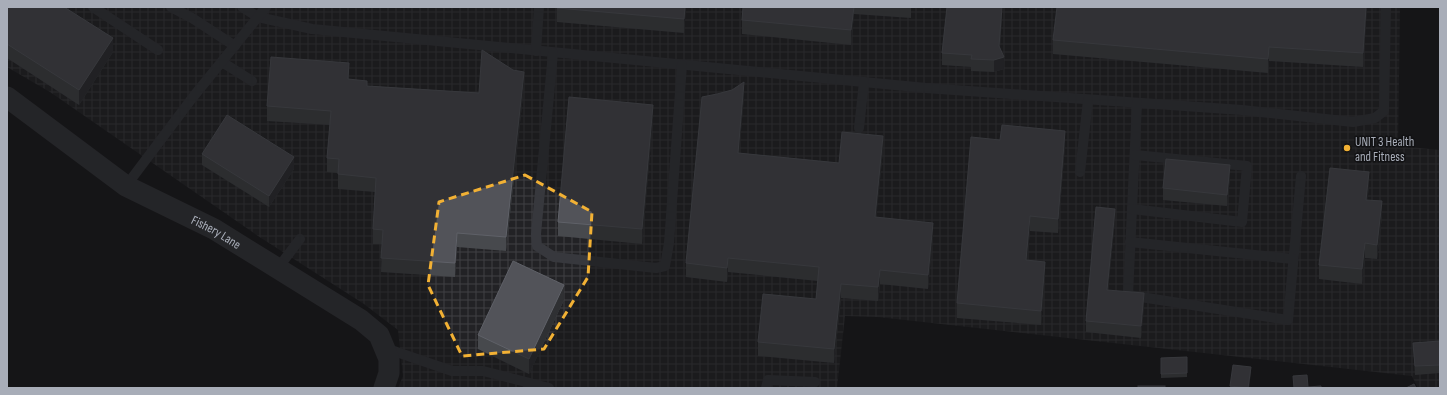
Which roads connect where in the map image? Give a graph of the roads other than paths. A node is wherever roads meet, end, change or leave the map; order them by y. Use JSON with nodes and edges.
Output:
{"nodes":[{"id":1,"x":93,"y":7,"type":"edge"},
{"id":2,"x":171,"y":7,"type":"edge"},
{"id":3,"x":242,"y":7,"type":"edge"},
{"id":4,"x":266,"y":7,"type":"edge"},
{"id":5,"x":539,"y":7,"type":"edge"},
{"id":6,"x":1386,"y":7,"type":"edge"},
{"id":7,"x":258,"y":17,"type":"junction"},
{"id":8,"x":234,"y":46,"type":"junction"},
{"id":9,"x":158,"y":50,"type":"dead end"},
{"id":10,"x":536,"y":51,"type":"junction"},
{"id":11,"x":553,"y":53,"type":"junction"},
{"id":12,"x":222,"y":62,"type":"junction"},
{"id":13,"x":682,"y":65,"type":"junction"},
{"id":14,"x":252,"y":80,"type":"dead end"},
{"id":15,"x":864,"y":82,"type":"junction"},
{"id":16,"x":7,"y":97,"type":"edge"},
{"id":17,"x":1088,"y":100,"type":"junction"},
{"id":18,"x":1137,"y":103,"type":"junction"},
{"id":19,"x":859,"y":128,"type":"dead end"},
{"id":20,"x":1135,"y":155,"type":"junction"},
{"id":21,"x":1080,"y":172,"type":"dead end"},
{"id":22,"x":1301,"y":176,"type":"dead end"},
{"id":23,"x":126,"y":186,"type":"junction"},
{"id":24,"x":1132,"y":209,"type":"junction"},
{"id":25,"x":300,"y":239,"type":"dead end"},
{"id":26,"x":1130,"y":242,"type":"junction"},
{"id":27,"x":1293,"y":260,"type":"junction"},
{"id":28,"x":278,"y":268,"type":"junction"},
{"id":29,"x":385,"y":348,"type":"junction"},
{"id":30,"x":815,"y":382,"type":"dead end"},
{"id":31,"x":384,"y":388,"type":"edge"},
{"id":32,"x":549,"y":388,"type":"edge"},
{"id":33,"x":766,"y":388,"type":"edge"}],
"edges":[{"from":1,"to":9,"type":"lane"},
{"from":2,"to":8,"type":"lane"},
{"from":3,"to":7,"type":"lane"},
{"from":4,"to":7,"type":"lane"},
{"from":5,"to":10,"type":"lane"},
{"from":6,"to":18,"type":"lane"},
{"from":7,"to":8,"type":"lane"},
{"from":7,"to":10,"type":"lane"},
{"from":8,"to":12,"type":"lane"},
{"from":10,"to":11,"type":"lane"},
{"from":11,"to":13,"type":"lane"},
{"from":11,"to":13,"type":"lane"},
{"from":12,"to":14,"type":"lane"},
{"from":12,"to":23,"type":"lane"},
{"from":13,"to":15,"type":"lane"},
{"from":15,"to":17,"type":"lane"},
{"from":15,"to":19,"type":"lane"},
{"from":16,"to":23,"type":"street","name":"Fishery Lane"},
{"from":17,"to":18,"type":"lane"},
{"from":17,"to":21,"type":"lane"},
{"from":18,"to":20,"type":"lane"},
{"from":20,"to":24,"type":"lane"},
{"from":20,"to":24,"type":"lane"},
{"from":22,"to":27,"type":"lane"},
{"from":23,"to":28,"type":"street","name":"Fishery Lane"},
{"from":24,"to":26,"type":"lane"},
{"from":25,"to":28,"type":"lane"},
{"from":26,"to":27,"type":"lane"},
{"from":26,"to":27,"type":"lane"},
{"from":28,"to":29,"type":"street","name":"Fishery Lane"},
{"from":29,"to":31,"type":"street","name":"Fishery Lane"},
{"from":29,"to":32,"type":"lane"},
{"from":30,"to":33,"type":"lane"}]}
